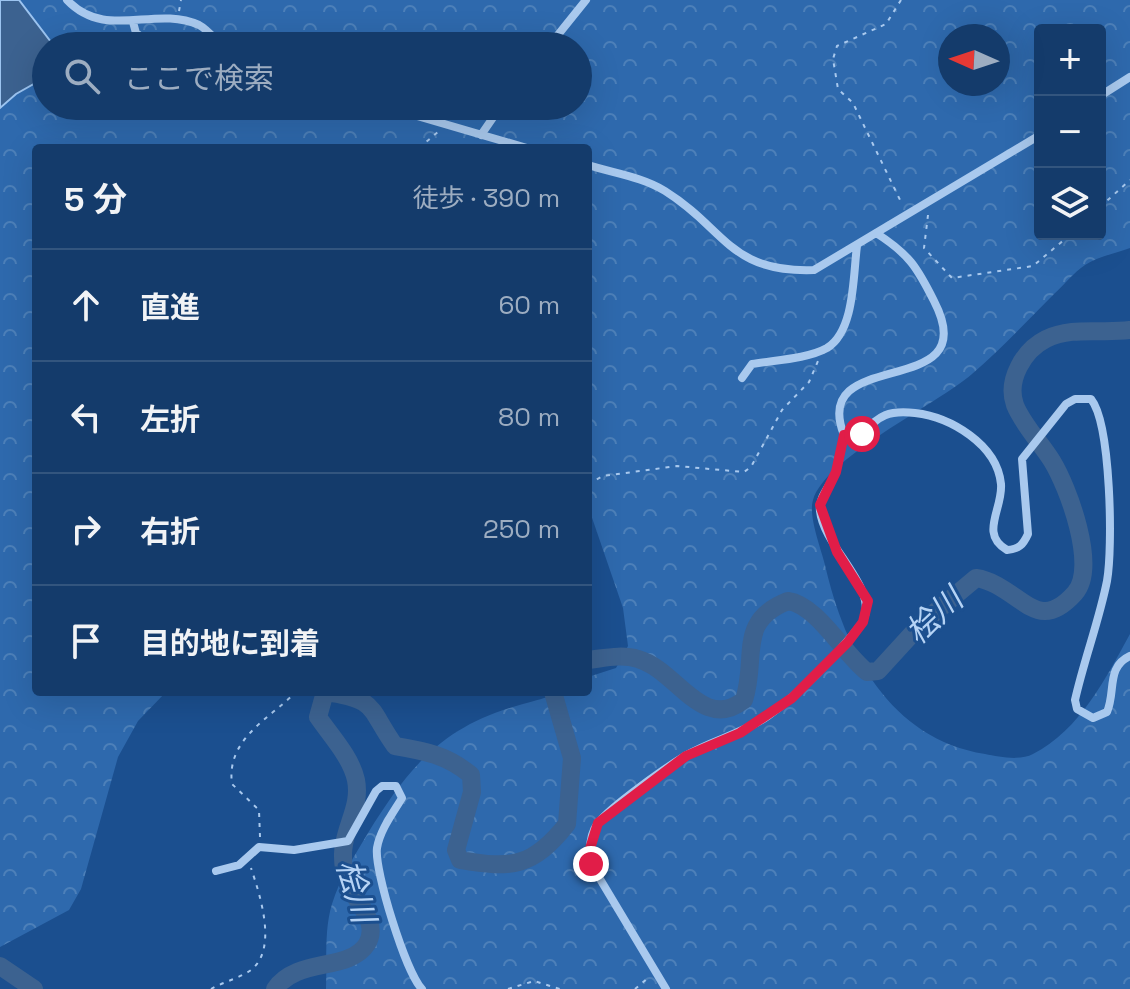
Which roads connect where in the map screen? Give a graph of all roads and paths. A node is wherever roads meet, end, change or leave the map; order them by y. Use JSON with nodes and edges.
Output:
{"nodes":[{"id":1,"x":67,"y":0,"type":"edge"},
{"id":2,"x":586,"y":0,"type":"edge"},
{"id":3,"x":901,"y":0,"type":"edge"},
{"id":4,"x":133,"y":22,"type":"junction"},
{"id":5,"x":136,"y":32,"type":"edge"},
{"id":6,"x":207,"y":32,"type":"edge"},
{"id":7,"x":560,"y":32,"type":"edge"},
{"id":8,"x":1130,"y":77,"type":"edge"},
{"id":9,"x":1106,"y":92,"type":"edge"},
{"id":10,"x":429,"y":120,"type":"edge"},
{"id":11,"x":491,"y":120,"type":"edge"},
{"id":12,"x":446,"y":125,"type":"junction"},
{"id":13,"x":481,"y":135,"type":"junction"},
{"id":14,"x":1034,"y":138,"type":"edge"},
{"id":15,"x":424,"y":144,"type":"edge"},
{"id":16,"x":513,"y":144,"type":"edge"},
{"id":17,"x":592,"y":166,"type":"edge"},
{"id":18,"x":1130,"y":180,"type":"edge"},
{"id":19,"x":930,"y":198,"type":"junction"},
{"id":20,"x":1106,"y":202,"type":"edge"},
{"id":21,"x":906,"y":213,"type":"junction"},
{"id":22,"x":876,"y":233,"type":"junction"},
{"id":23,"x":1064,"y":240,"type":"edge"},
{"id":24,"x":857,"y":246,"type":"junction"},
{"id":25,"x":824,"y":350,"type":"junction"},
{"id":26,"x":742,"y":378,"type":"dead end"},
{"id":27,"x":844,"y":435,"type":"junction"},
{"id":28,"x":592,"y":482,"type":"edge"},
{"id":29,"x":1130,"y":656,"type":"edge"},
{"id":30,"x":292,"y":696,"type":"edge"},
{"id":31,"x":259,"y":847,"type":"junction"},
{"id":32,"x":248,"y":858,"type":"junction"},
{"id":33,"x":216,"y":871,"type":"dead end"},
{"id":34,"x":656,"y":971,"type":"junction"},
{"id":35,"x":211,"y":989,"type":"edge"},
{"id":36,"x":422,"y":989,"type":"edge"},
{"id":37,"x":508,"y":989,"type":"edge"},
{"id":38,"x":560,"y":989,"type":"edge"},
{"id":39,"x":635,"y":989,"type":"edge"},
{"id":40,"x":666,"y":989,"type":"edge"}],
"edges":[{"from":1,"to":4,"type":"street"},
{"from":2,"to":7,"type":"street"},
{"from":3,"to":21,"type":"path"},
{"from":4,"to":5,"type":"street"},
{"from":4,"to":6,"type":"street"},
{"from":8,"to":9,"type":"street"},
{"from":10,"to":12,"type":"street"},
{"from":11,"to":13,"type":"street"},
{"from":12,"to":13,"type":"street"},
{"from":12,"to":15,"type":"path"},
{"from":13,"to":16,"type":"street"},
{"from":14,"to":19,"type":"street"},
{"from":17,"to":24,"type":"street"},
{"from":18,"to":20,"type":"path"},
{"from":19,"to":21,"type":"street"},
{"from":19,"to":23,"type":"path"},
{"from":21,"to":22,"type":"street"},
{"from":22,"to":24,"type":"street"},
{"from":22,"to":27,"type":"street"},
{"from":24,"to":25,"type":"street"},
{"from":25,"to":26,"type":"street"},
{"from":25,"to":28,"type":"path"},
{"from":27,"to":29,"type":"street"},
{"from":27,"to":34,"type":"street"},
{"from":30,"to":31,"type":"path"},
{"from":31,"to":32,"type":"street"},
{"from":31,"to":36,"type":"street"},
{"from":32,"to":33,"type":"street"},
{"from":32,"to":35,"type":"path"},
{"from":34,"to":39,"type":"path"},
{"from":34,"to":40,"type":"street"},
{"from":37,"to":38,"type":"path"}]}
